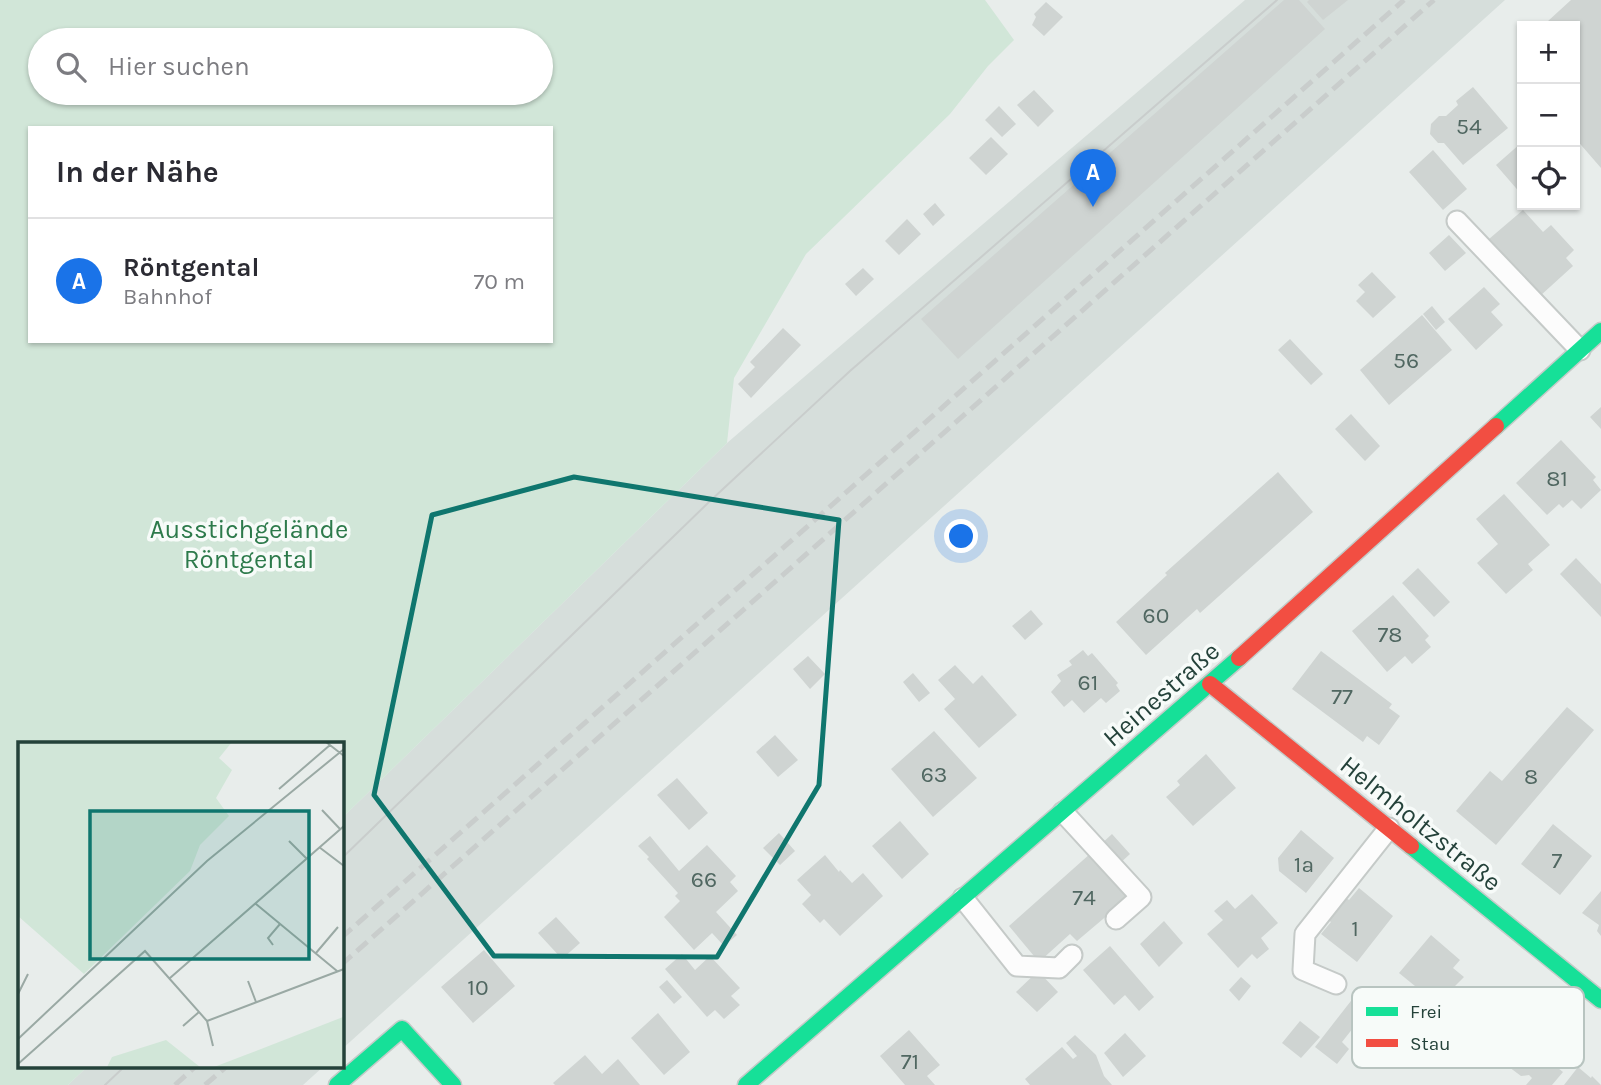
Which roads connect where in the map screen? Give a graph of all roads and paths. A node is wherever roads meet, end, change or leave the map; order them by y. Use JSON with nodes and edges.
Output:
{"nodes":[{"id":1,"x":1457,"y":221,"type":"dead end"},
{"id":2,"x":1601,"y":331,"type":"edge"},
{"id":3,"x":1580,"y":350,"type":"junction"},
{"id":4,"x":1210,"y":684,"type":"junction"},
{"id":5,"x":1063,"y":812,"type":"junction"},
{"id":6,"x":1389,"y":828,"type":"junction"},
{"id":7,"x":963,"y":898,"type":"junction"},
{"id":8,"x":1116,"y":919,"type":"dead end"},
{"id":9,"x":1072,"y":956,"type":"dead end"},
{"id":10,"x":1336,"y":984,"type":"dead end"},
{"id":11,"x":1601,"y":1000,"type":"edge"},
{"id":12,"x":338,"y":1085,"type":"edge"},
{"id":13,"x":453,"y":1085,"type":"edge"},
{"id":14,"x":746,"y":1085,"type":"edge"}],
"edges":[{"from":1,"to":3,"type":"lane"},
{"from":2,"to":3,"type":"street","name":"Heinestraße"},
{"from":3,"to":4,"type":"street","name":"Heinestraße"},
{"from":4,"to":5,"type":"street","name":"Heinestraße"},
{"from":4,"to":6,"type":"street","name":"Helmholtzstraße"},
{"from":5,"to":7,"type":"street","name":"Heinestraße"},
{"from":5,"to":8,"type":"lane"},
{"from":6,"to":10,"type":"lane"},
{"from":6,"to":11,"type":"street","name":"Helmholtzstraße"},
{"from":7,"to":9,"type":"lane"},
{"from":7,"to":14,"type":"street","name":"Heinestraße"},
{"from":12,"to":13,"type":"street"}]}
